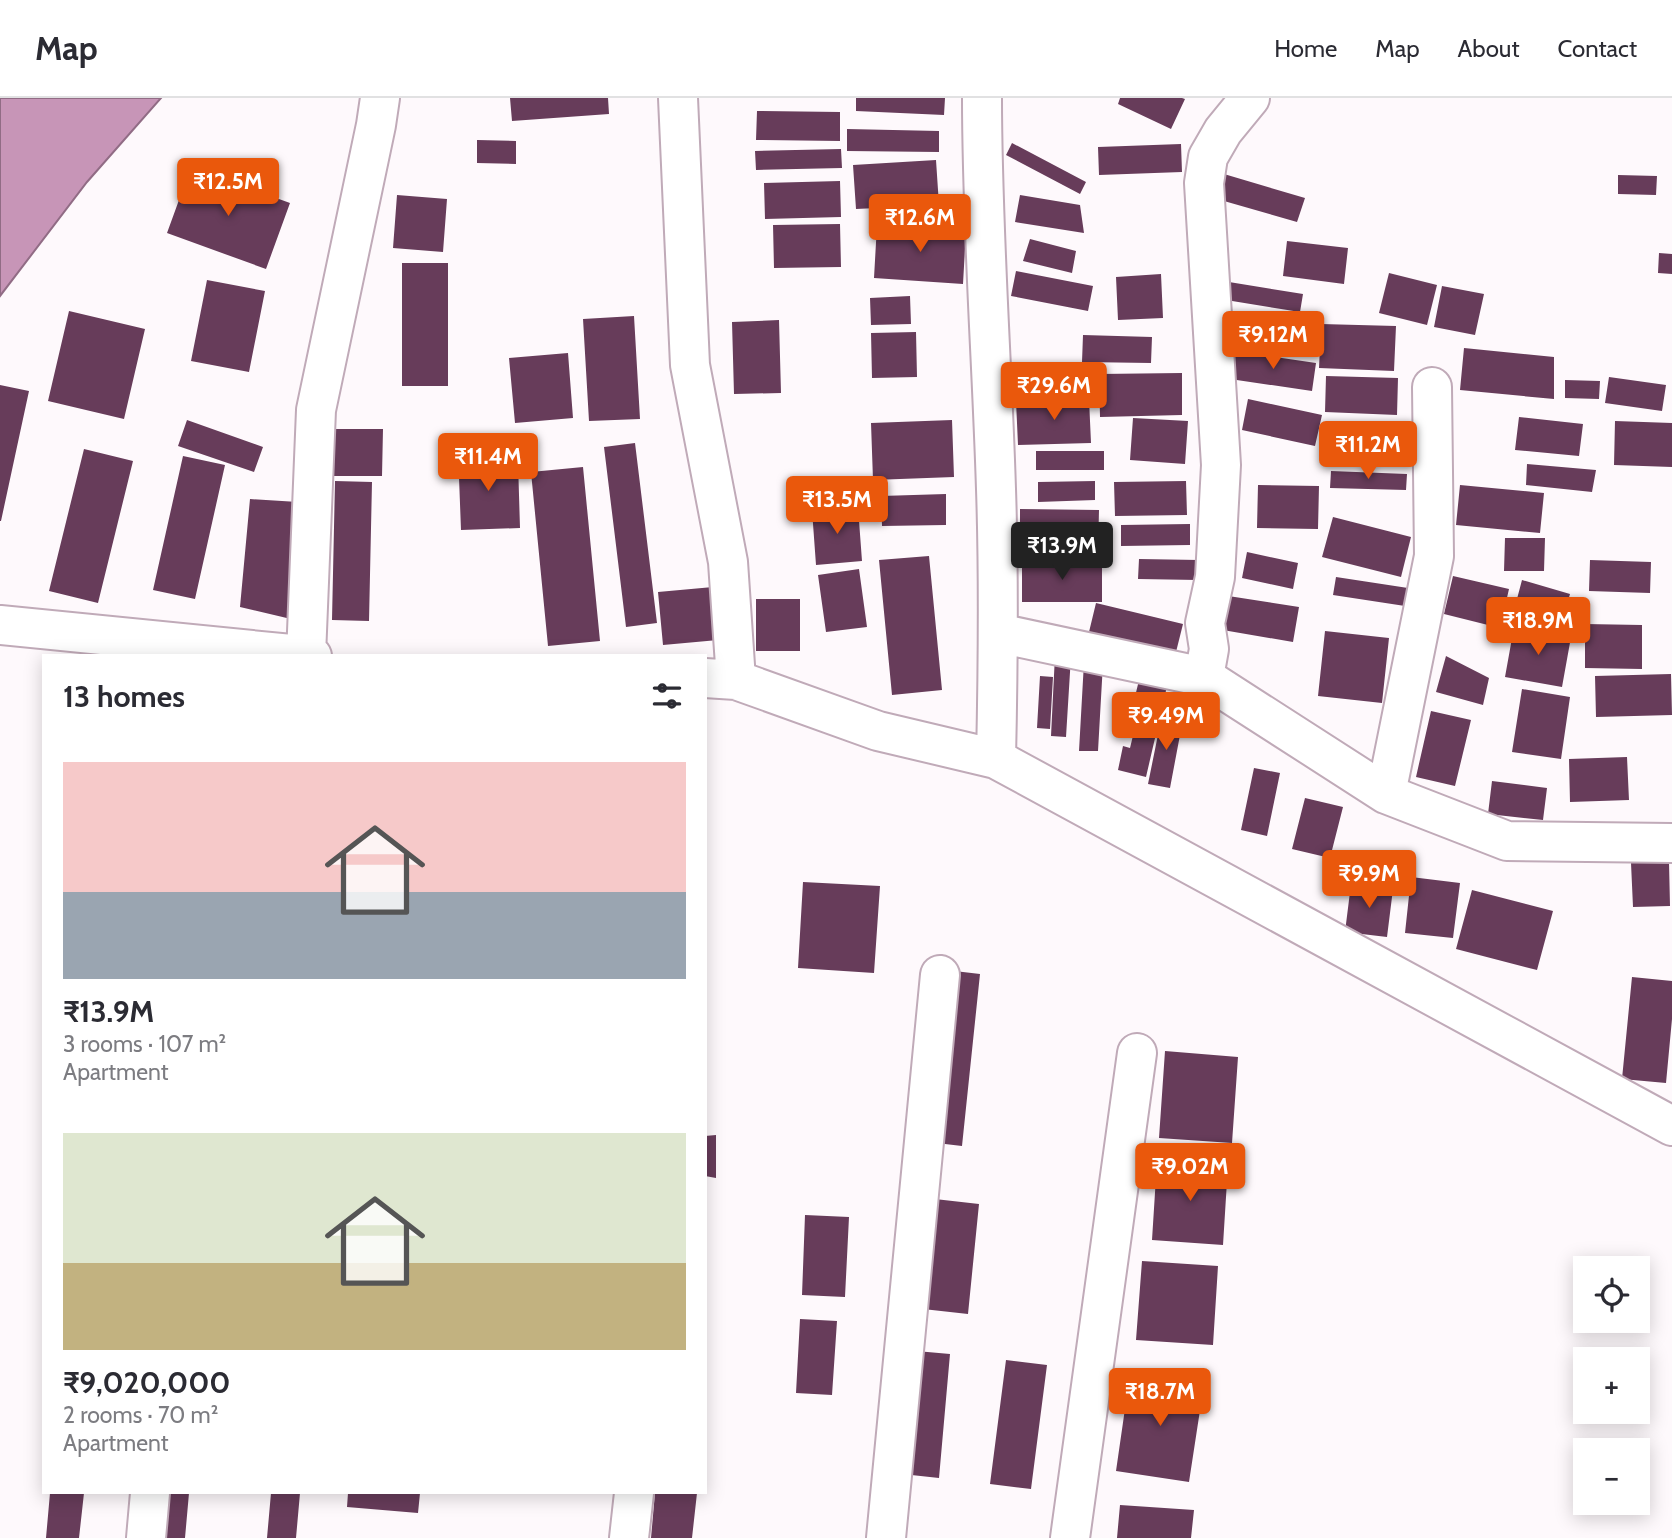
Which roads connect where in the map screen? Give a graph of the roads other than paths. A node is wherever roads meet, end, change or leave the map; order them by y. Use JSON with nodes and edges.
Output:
{"nodes":[{"id":1,"x":380,"y":98,"type":"edge"},
{"id":2,"x":678,"y":98,"type":"edge"},
{"id":3,"x":982,"y":98,"type":"edge"},
{"id":4,"x":1250,"y":98,"type":"edge"},
{"id":5,"x":1432,"y":387,"type":"dead end"},
{"id":6,"x":0,"y":625,"type":"edge"},
{"id":7,"x":998,"y":633,"type":"junction"},
{"id":8,"x":286,"y":654,"type":"edge"},
{"id":9,"x":306,"y":654,"type":"edge"},
{"id":10,"x":1204,"y":677,"type":"junction"},
{"id":11,"x":721,"y":679,"type":"edge"},
{"id":12,"x":996,"y":759,"type":"junction"},
{"id":13,"x":1386,"y":794,"type":"junction"},
{"id":14,"x":1672,"y":843,"type":"edge"},
{"id":15,"x":940,"y":975,"type":"dead end"},
{"id":16,"x":1137,"y":1053,"type":"dead end"},
{"id":17,"x":1672,"y":1126,"type":"edge"},
{"id":18,"x":150,"y":1494,"type":"edge"},
{"id":19,"x":634,"y":1494,"type":"edge"},
{"id":20,"x":146,"y":1538,"type":"edge"},
{"id":21,"x":629,"y":1538,"type":"edge"},
{"id":22,"x":886,"y":1538,"type":"edge"},
{"id":23,"x":1070,"y":1538,"type":"edge"}],
"edges":[{"from":1,"to":9,"type":"street"},
{"from":2,"to":11,"type":"street"},
{"from":3,"to":7,"type":"street"},
{"from":4,"to":10,"type":"street"},
{"from":5,"to":13,"type":"street"},
{"from":6,"to":8,"type":"street"},
{"from":7,"to":10,"type":"street"},
{"from":7,"to":12,"type":"street"},
{"from":10,"to":13,"type":"street"},
{"from":11,"to":12,"type":"street"},
{"from":12,"to":17,"type":"street"},
{"from":13,"to":14,"type":"street"},
{"from":15,"to":22,"type":"street"},
{"from":16,"to":23,"type":"street"},
{"from":18,"to":20,"type":"street"},
{"from":19,"to":21,"type":"street"}]}
